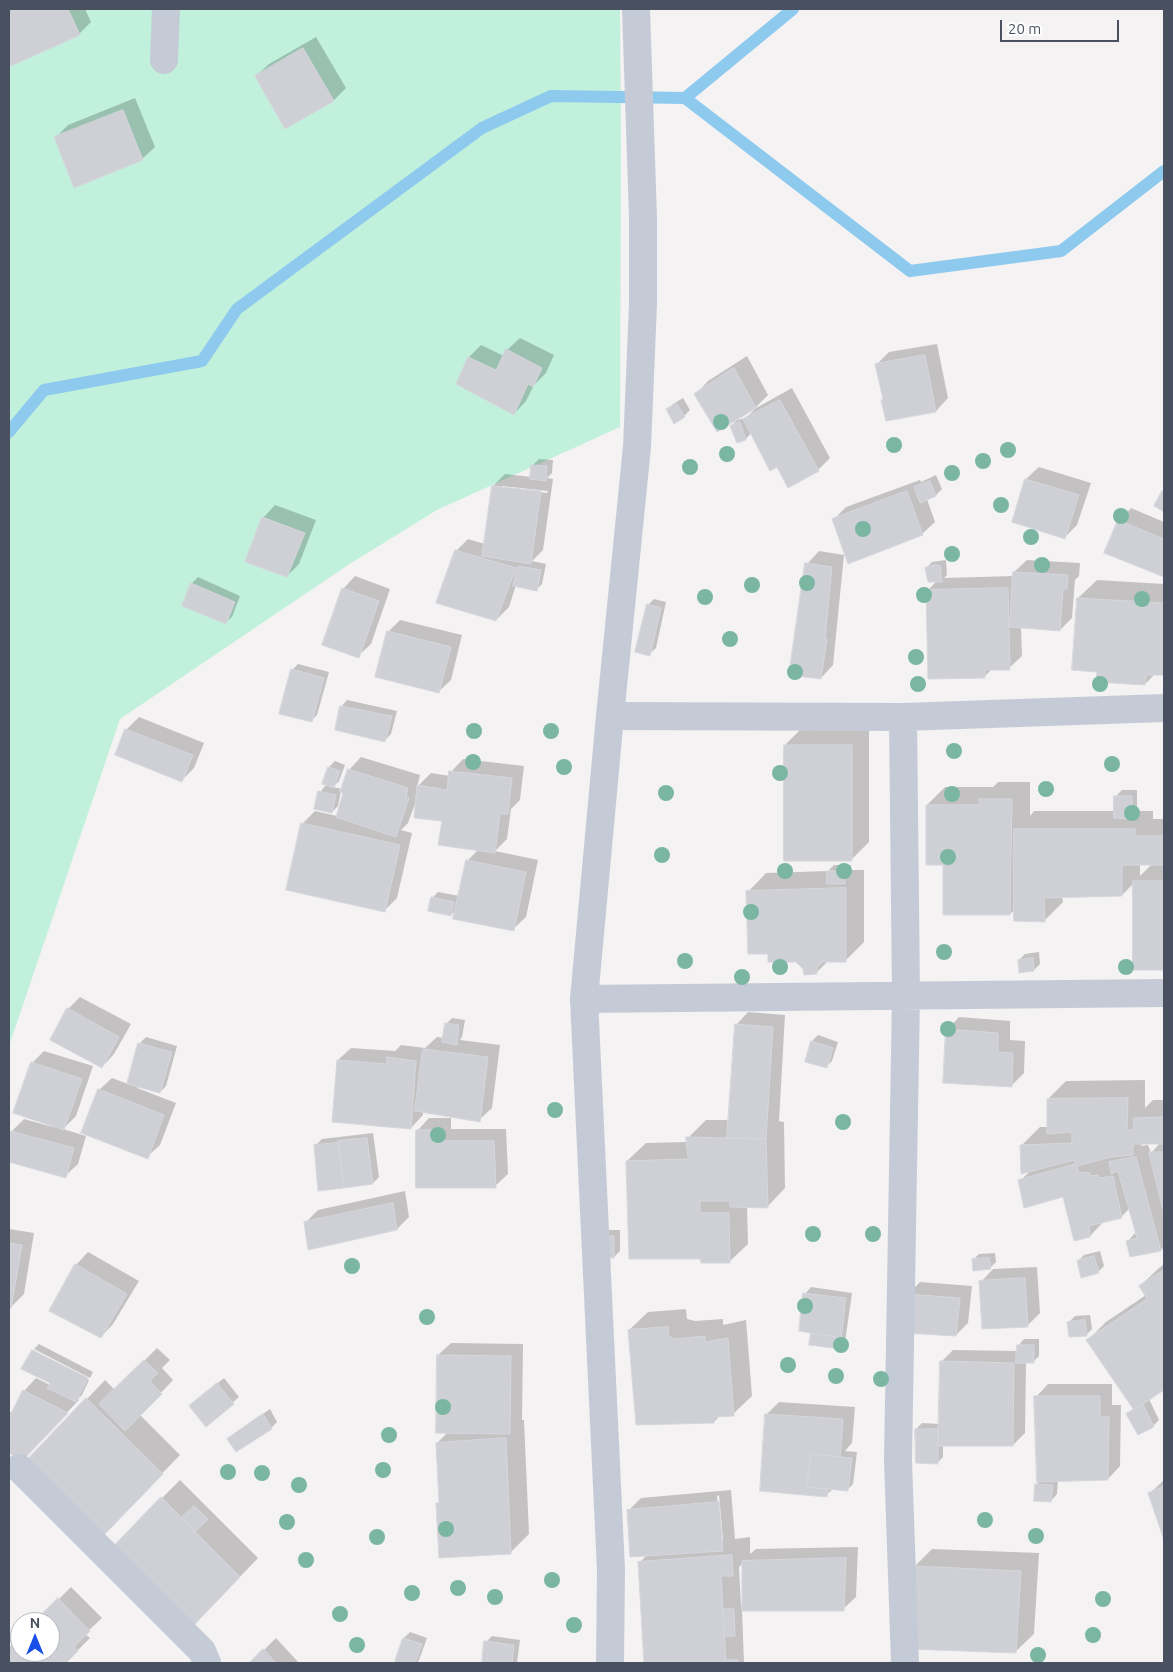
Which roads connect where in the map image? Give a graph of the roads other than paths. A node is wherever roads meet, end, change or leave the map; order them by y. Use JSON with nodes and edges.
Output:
{"nodes":[{"id":1,"x":166,"y":9,"type":"edge"},
{"id":2,"x":636,"y":9,"type":"edge"},
{"id":3,"x":164,"y":60,"type":"dead end"},
{"id":4,"x":1164,"y":708,"type":"edge"},
{"id":5,"x":610,"y":716,"type":"junction"},
{"id":6,"x":903,"y":717,"type":"junction"},
{"id":7,"x":1164,"y":993,"type":"edge"},
{"id":8,"x":906,"y":996,"type":"junction"},
{"id":9,"x":584,"y":999,"type":"junction"},
{"id":10,"x":19,"y":1468,"type":"dead end"},
{"id":11,"x":206,"y":1663,"type":"edge"},
{"id":12,"x":610,"y":1663,"type":"edge"},
{"id":13,"x":905,"y":1663,"type":"edge"}],
"edges":[{"from":1,"to":3,"type":"street"},
{"from":2,"to":5,"type":"street"},
{"from":4,"to":6,"type":"street"},
{"from":5,"to":6,"type":"street"},
{"from":5,"to":9,"type":"street"},
{"from":6,"to":8,"type":"street"},
{"from":7,"to":8,"type":"street"},
{"from":8,"to":9,"type":"street"},
{"from":8,"to":13,"type":"street"},
{"from":9,"to":12,"type":"street"},
{"from":10,"to":11,"type":"street"}]}
